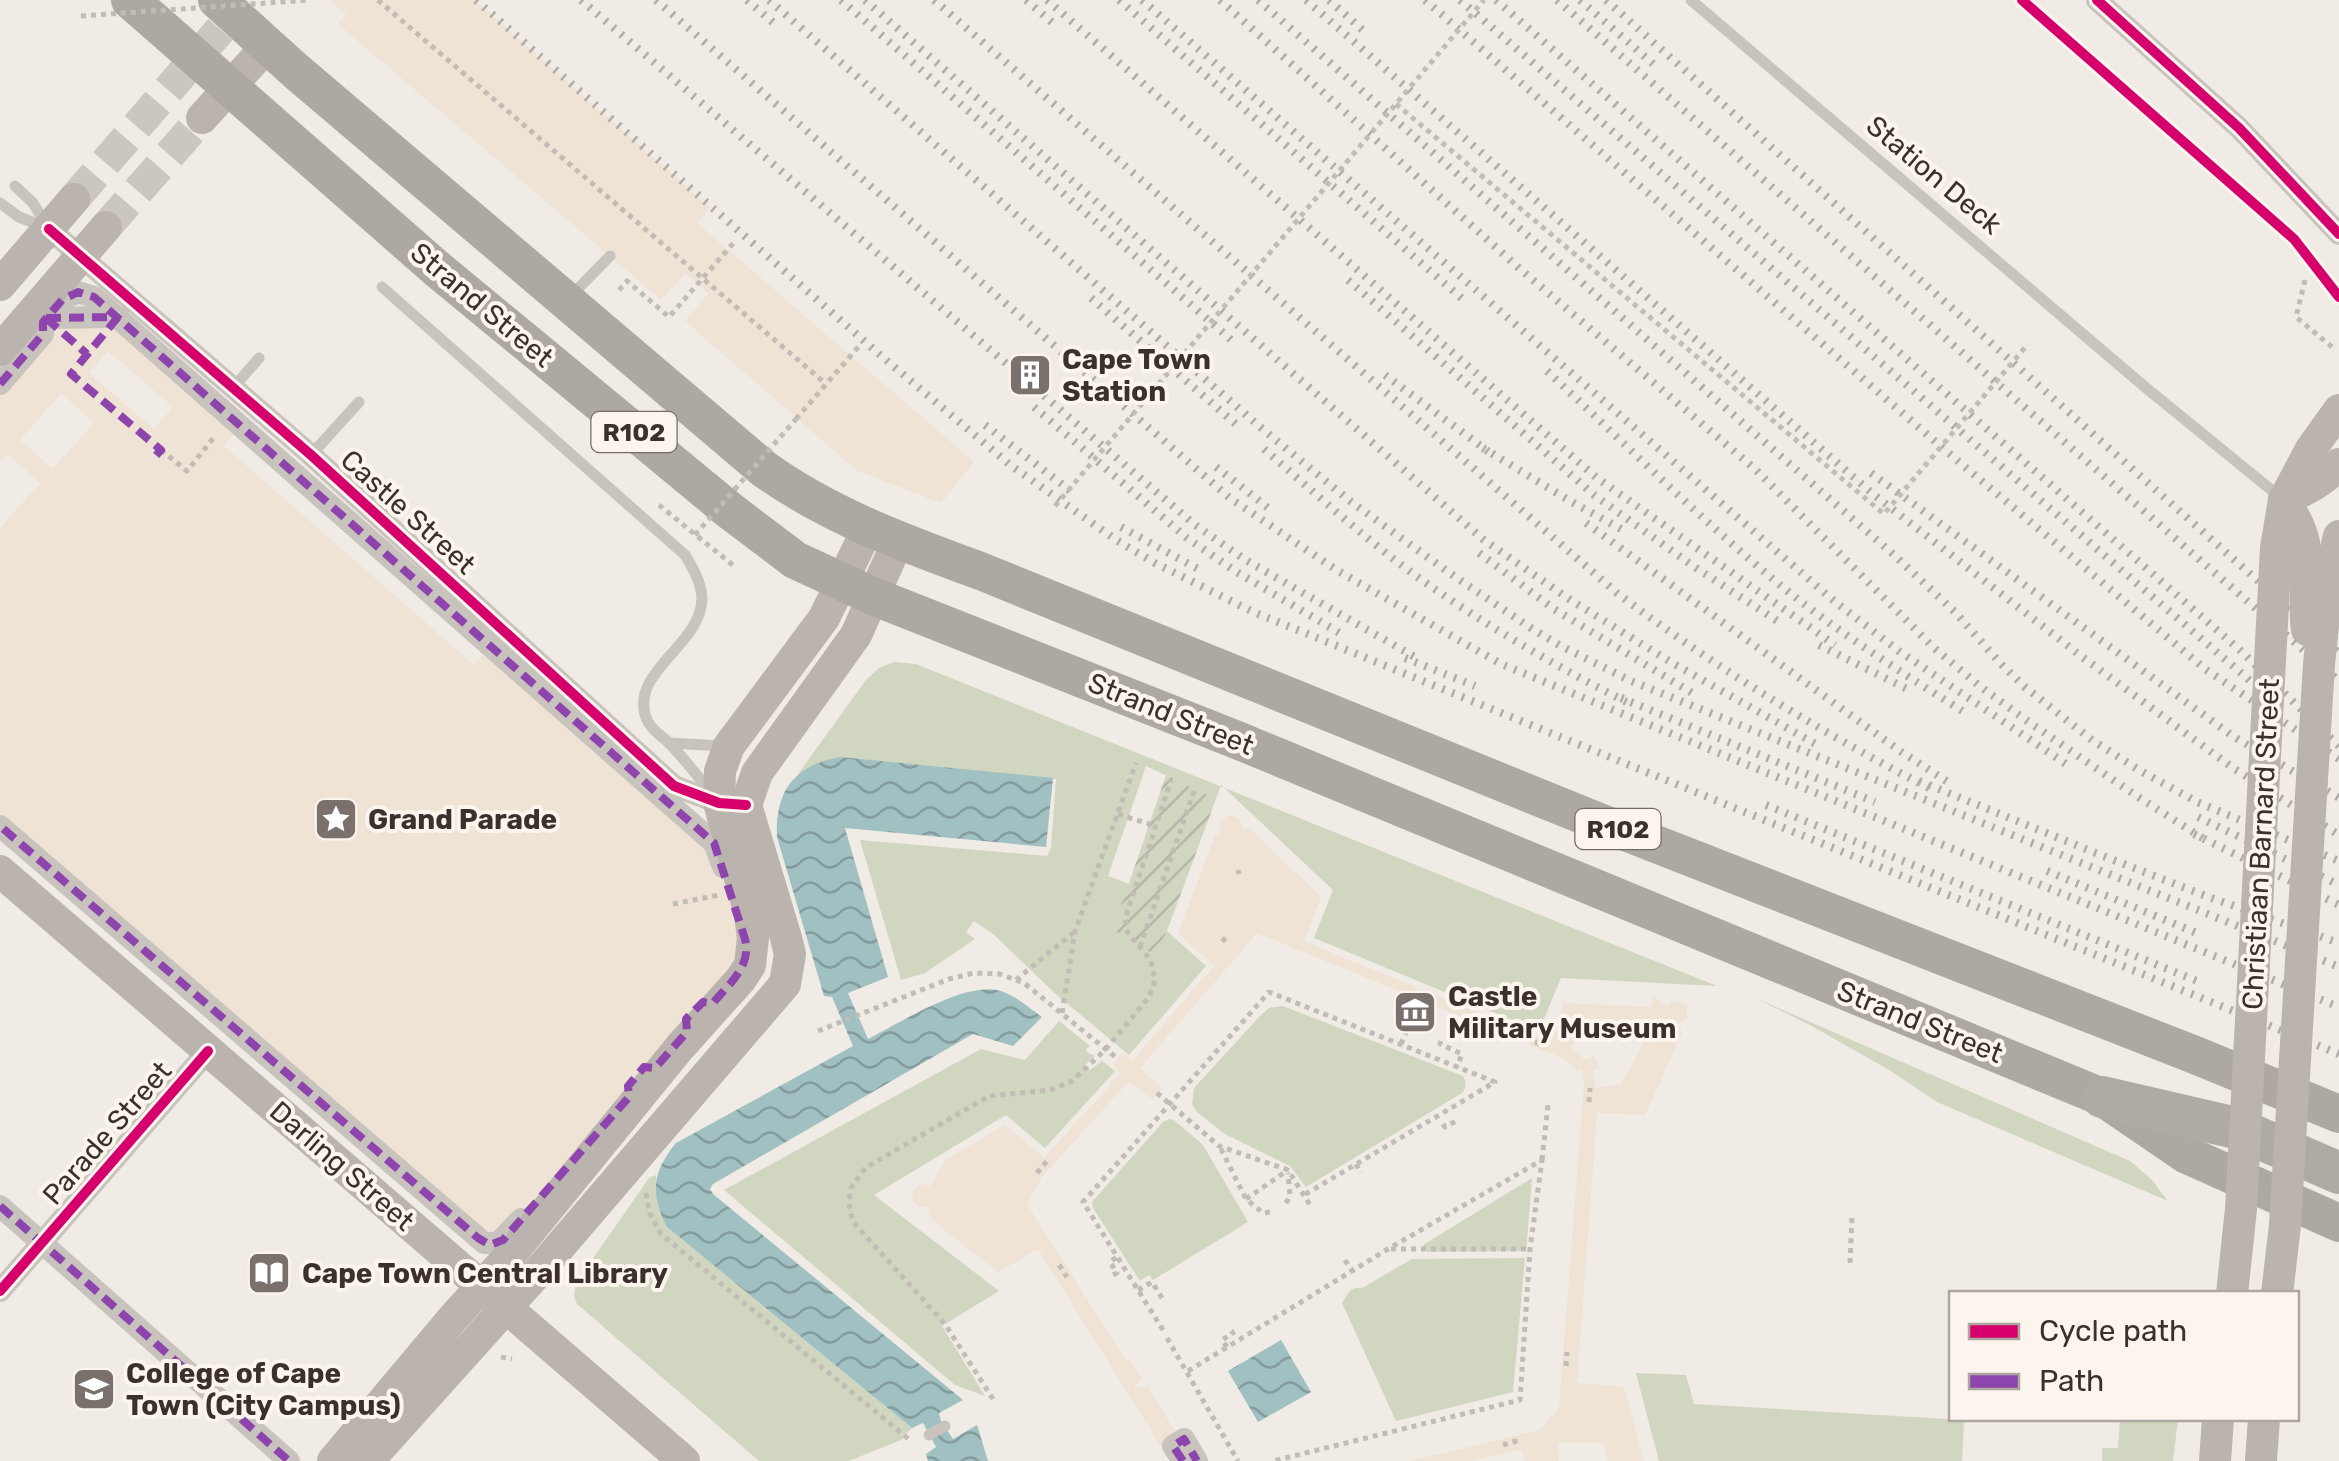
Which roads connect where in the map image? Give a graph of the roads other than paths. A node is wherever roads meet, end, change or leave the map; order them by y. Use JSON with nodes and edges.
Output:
{"nodes":[{"id":1,"x":130,"y":0,"type":"edge"},
{"id":2,"x":216,"y":0,"type":"edge"},
{"id":3,"x":1691,"y":0,"type":"edge"},
{"id":4,"x":2097,"y":0,"type":"edge"},
{"id":5,"x":267,"y":46,"type":"junction"},
{"id":6,"x":230,"y":86,"type":"junction"},
{"id":7,"x":202,"y":118,"type":"tunnel mouth"},
{"id":8,"x":15,"y":186,"type":"dead end"},
{"id":9,"x":74,"y":199,"type":"tunnel mouth"},
{"id":10,"x":0,"y":203,"type":"edge"},
{"id":11,"x":106,"y":227,"type":"tunnel mouth"},
{"id":12,"x":49,"y":229,"type":"junction"},
{"id":13,"x":2339,"y":234,"type":"edge"},
{"id":14,"x":81,"y":256,"type":"junction"},
{"id":15,"x":610,"y":256,"type":"dead end"},
{"id":16,"x":0,"y":285,"type":"edge"},
{"id":17,"x":382,"y":288,"type":"dead end"},
{"id":18,"x":566,"y":302,"type":"junction"},
{"id":19,"x":0,"y":350,"type":"edge"},
{"id":20,"x":258,"y":358,"type":"dead end"},
{"id":21,"x":0,"y":384,"type":"edge"},
{"id":22,"x":233,"y":388,"type":"junction"},
{"id":23,"x":359,"y":402,"type":"dead end"},
{"id":24,"x":2339,"y":410,"type":"edge"},
{"id":25,"x":311,"y":454,"type":"junction"},
{"id":26,"x":2339,"y":464,"type":"edge"},
{"id":27,"x":2284,"y":500,"type":"junction"},
{"id":28,"x":883,"y":534,"type":"junction"},
{"id":29,"x":2339,"y":536,"type":"edge"},
{"id":30,"x":858,"y":590,"type":"junction"},
{"id":31,"x":2319,"y":664,"type":"junction"},
{"id":32,"x":669,"y":742,"type":"junction"},
{"id":33,"x":729,"y":746,"type":"junction"},
{"id":34,"x":733,"y":804,"type":"junction"},
{"id":35,"x":0,"y":826,"type":"edge"},
{"id":36,"x":0,"y":871,"type":"edge"},
{"id":37,"x":208,"y":1050,"type":"junction"},
{"id":38,"x":2102,"y":1097,"type":"junction"},
{"id":39,"x":2339,"y":1114,"type":"edge"},
{"id":40,"x":2339,"y":1173,"type":"edge"},
{"id":41,"x":0,"y":1206,"type":"edge"},
{"id":42,"x":2339,"y":1223,"type":"edge"},
{"id":43,"x":42,"y":1242,"type":"junction"},
{"id":44,"x":0,"y":1291,"type":"edge"},
{"id":45,"x":2232,"y":1291,"type":"edge"},
{"id":46,"x":2277,"y":1291,"type":"edge"},
{"id":47,"x":493,"y":1297,"type":"junction"},
{"id":48,"x":2218,"y":1421,"type":"edge"},
{"id":49,"x":2264,"y":1421,"type":"edge"},
{"id":50,"x":946,"y":1426,"type":"dead end"},
{"id":51,"x":929,"y":1435,"type":"dead end"},
{"id":52,"x":288,"y":1461,"type":"edge"},
{"id":53,"x":333,"y":1461,"type":"edge"},
{"id":54,"x":368,"y":1461,"type":"edge"},
{"id":55,"x":684,"y":1461,"type":"edge"},
{"id":56,"x":1183,"y":1461,"type":"edge"},
{"id":57,"x":1197,"y":1461,"type":"edge"},
{"id":58,"x":2207,"y":1461,"type":"edge"},
{"id":59,"x":2215,"y":1461,"type":"edge"},
{"id":60,"x":2261,"y":1461,"type":"edge"}],
"edges":[{"from":1,"to":6,"type":"main road","name":"Strand Street","number":"R102"},
{"from":2,"to":5,"type":"main road","name":"Strand Street","number":"R102"},
{"from":3,"to":27,"type":"lane","name":"Station Deck"},
{"from":4,"to":13,"type":"street"},
{"from":5,"to":6,"type":"main road"},
{"from":5,"to":18,"type":"main road","name":"Strand Street","number":"R102"},
{"from":6,"to":7,"type":"main road"},
{"from":6,"to":30,"type":"main road","name":"Strand Street","number":"R102"},
{"from":8,"to":12,"type":"lane"},
{"from":9,"to":12,"type":"main road"},
{"from":10,"to":12,"type":"lane","name":"Castle Street"},
{"from":11,"to":14,"type":"main road"},
{"from":12,"to":14,"type":"street","name":"Castle Street"},
{"from":12,"to":16,"type":"main road"},
{"from":14,"to":19,"type":"main road"},
{"from":14,"to":22,"type":"street","name":"Castle Street"},
{"from":15,"to":18,"type":"lane"},
{"from":17,"to":32,"type":"lane"},
{"from":18,"to":28,"type":"main road","name":"Strand Street","number":"R102"},
{"from":20,"to":22,"type":"lane"},
{"from":21,"to":35,"type":"street"},
{"from":22,"to":25,"type":"street","name":"Castle Street"},
{"from":23,"to":25,"type":"lane"},
{"from":24,"to":27,"type":"main road","name":"Christiaan Barnard Street"},
{"from":25,"to":34,"type":"street","name":"Castle Street"},
{"from":26,"to":27,"type":"main road"},
{"from":27,"to":31,"type":"main road","bridge":true},
{"from":27,"to":45,"type":"main road","name":"Christiaan Barnard Street","bridge":true},
{"from":28,"to":30,"type":"main road"},
{"from":28,"to":39,"type":"main road","name":"Strand Street","number":"R102"},
{"from":29,"to":31,"type":"main road","name":"Christiaan Barnard Street","bridge":true},
{"from":30,"to":33,"type":"main road"},
{"from":30,"to":34,"type":"main road"},
{"from":30,"to":38,"type":"main road","name":"Strand Street","number":"R102"},
{"from":31,"to":46,"type":"main road","name":"Christiaan Barnard Street","bridge":true},
{"from":32,"to":33,"type":"lane"},
{"from":32,"to":34,"type":"lane"},
{"from":33,"to":34,"type":"main road"},
{"from":34,"to":47,"type":"main road"},
{"from":36,"to":37,"type":"main road","name":"Darling Street"},
{"from":37,"to":43,"type":"street","name":"Parade Street"},
{"from":37,"to":47,"type":"main road","name":"Darling Street"},
{"from":38,"to":40,"type":"highway"},
{"from":38,"to":42,"type":"main road","name":"Strand Street","number":"R102"},
{"from":41,"to":43,"type":"street"},
{"from":43,"to":44,"type":"street","name":"Parade Street"},
{"from":43,"to":52,"type":"street"},
{"from":47,"to":53,"type":"main road"},
{"from":47,"to":54,"type":"main road"},
{"from":47,"to":55,"type":"main road","name":"Darling Street"},
{"from":48,"to":58,"type":"main road"},
{"from":48,"to":59,"type":"main road"},
{"from":49,"to":60,"type":"main road"},
{"from":50,"to":51,"type":"lane"},
{"from":56,"to":57,"type":"street"}]}
